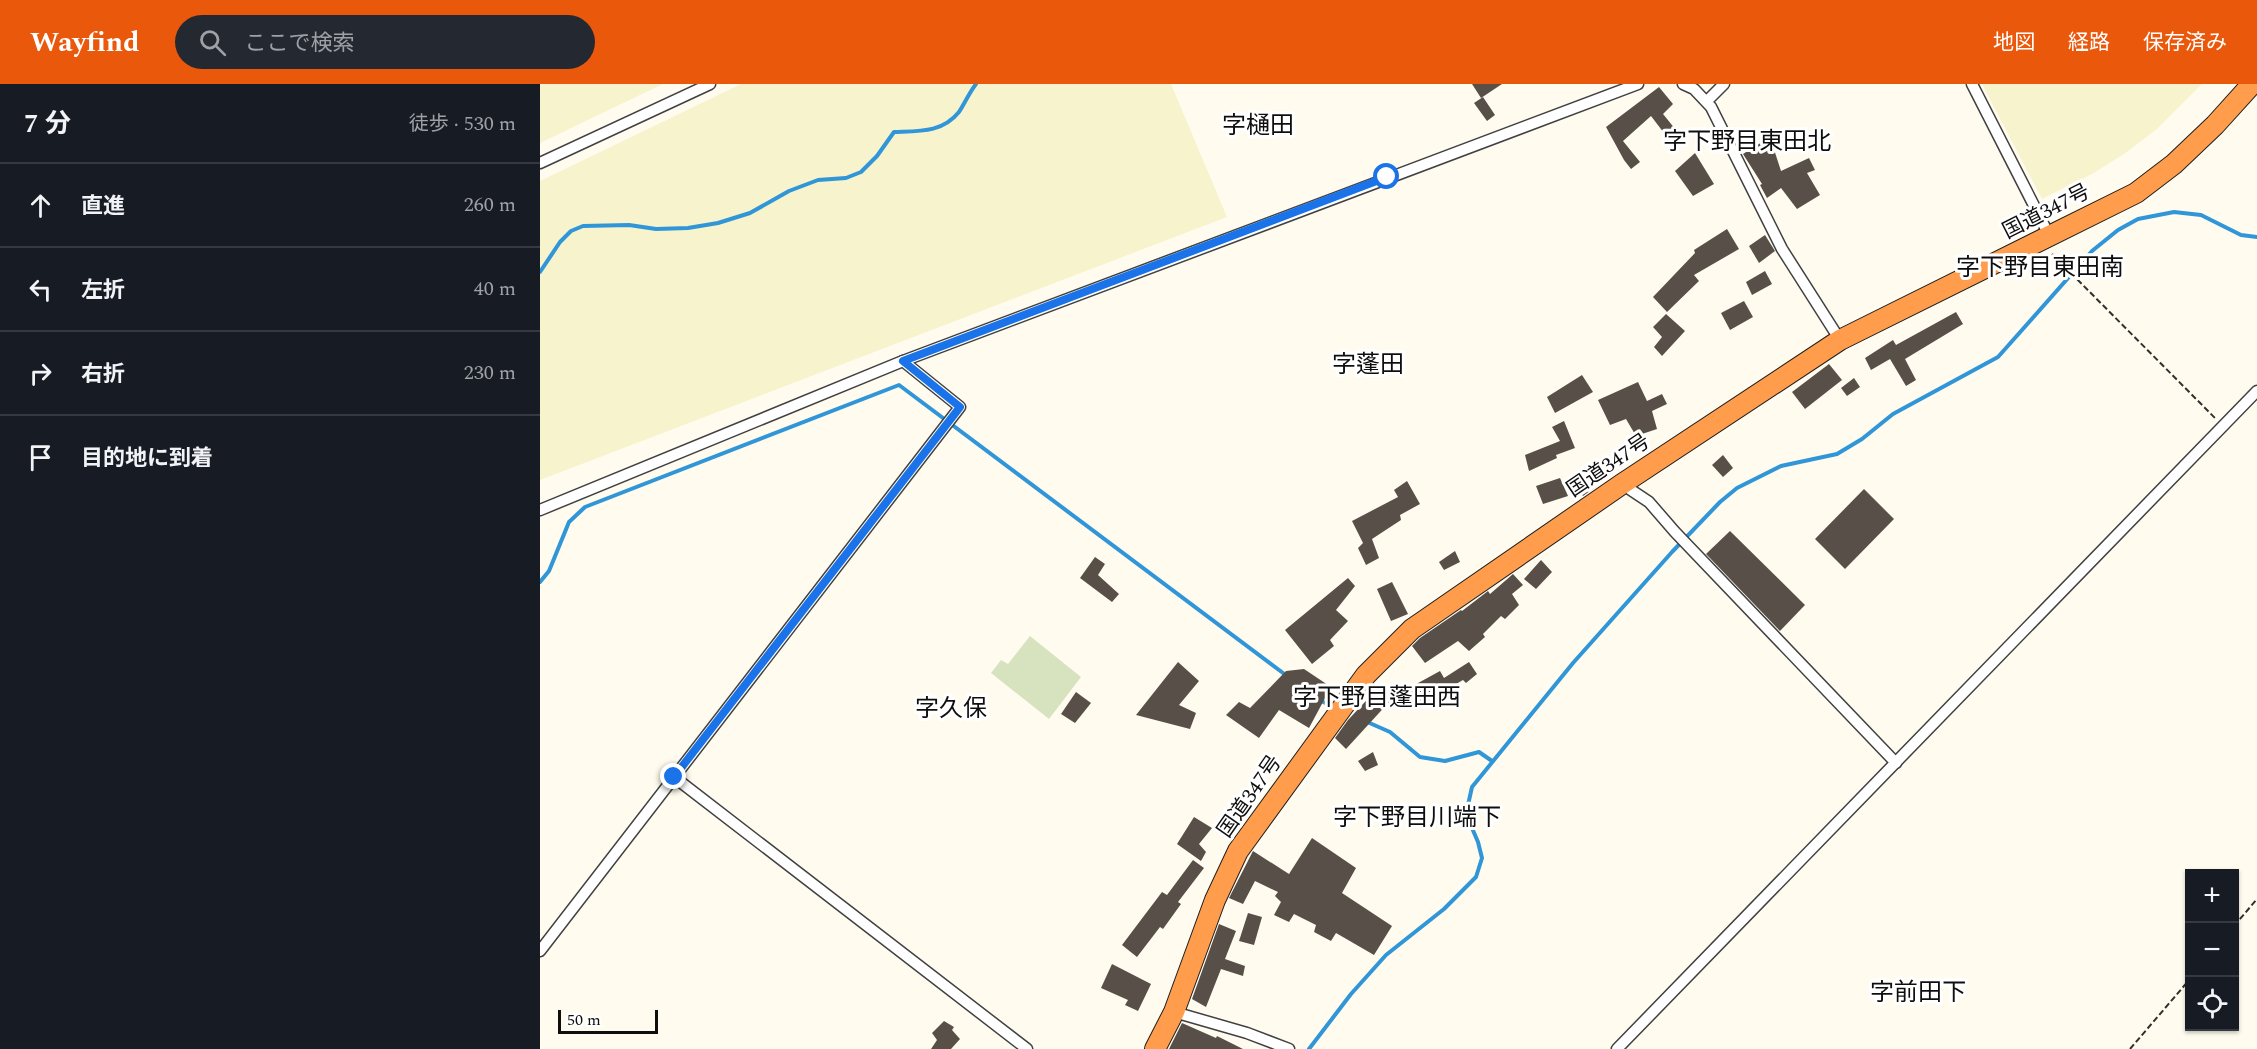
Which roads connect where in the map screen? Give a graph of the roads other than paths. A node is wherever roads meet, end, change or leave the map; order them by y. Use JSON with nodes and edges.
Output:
{"nodes":[{"id":1,"x":710,"y":84,"type":"edge"},
{"id":2,"x":1638,"y":84,"type":"edge"},
{"id":3,"x":1683,"y":84,"type":"edge"},
{"id":4,"x":1724,"y":84,"type":"edge"},
{"id":5,"x":1972,"y":84,"type":"edge"},
{"id":6,"x":2252,"y":84,"type":"edge"},
{"id":7,"x":1707,"y":101,"type":"junction"},
{"id":8,"x":540,"y":163,"type":"edge"},
{"id":9,"x":2045,"y":239,"type":"junction"},
{"id":10,"x":1840,"y":340,"type":"junction"},
{"id":11,"x":903,"y":361,"type":"junction"},
{"id":12,"x":2257,"y":391,"type":"edge"},
{"id":13,"x":1622,"y":484,"type":"junction"},
{"id":14,"x":540,"y":510,"type":"edge"},
{"id":15,"x":1896,"y":763,"type":"junction"},
{"id":16,"x":674,"y":777,"type":"junction"},
{"id":17,"x":540,"y":951,"type":"edge"},
{"id":18,"x":1174,"y":1012,"type":"junction"},
{"id":19,"x":1027,"y":1049,"type":"edge"},
{"id":20,"x":1155,"y":1049,"type":"edge"},
{"id":21,"x":1290,"y":1049,"type":"edge"},
{"id":22,"x":1617,"y":1049,"type":"edge"}],
"edges":[{"from":1,"to":8,"type":"street"},
{"from":2,"to":11,"type":"street"},
{"from":3,"to":7,"type":"street"},
{"from":4,"to":7,"type":"street"},
{"from":5,"to":9,"type":"street"},
{"from":6,"to":9,"type":"highway","name":"国道347号"},
{"from":7,"to":10,"type":"street"},
{"from":9,"to":10,"type":"highway","name":"国道347号"},
{"from":10,"to":13,"type":"highway","name":"国道347号"},
{"from":11,"to":14,"type":"street"},
{"from":11,"to":16,"type":"street"},
{"from":12,"to":15,"type":"street"},
{"from":13,"to":15,"type":"street"},
{"from":13,"to":18,"type":"highway","name":"国道347号"},
{"from":15,"to":22,"type":"street"},
{"from":16,"to":17,"type":"street"},
{"from":16,"to":19,"type":"street"},
{"from":18,"to":20,"type":"highway","name":"国道347号"},
{"from":18,"to":21,"type":"street"}]}
